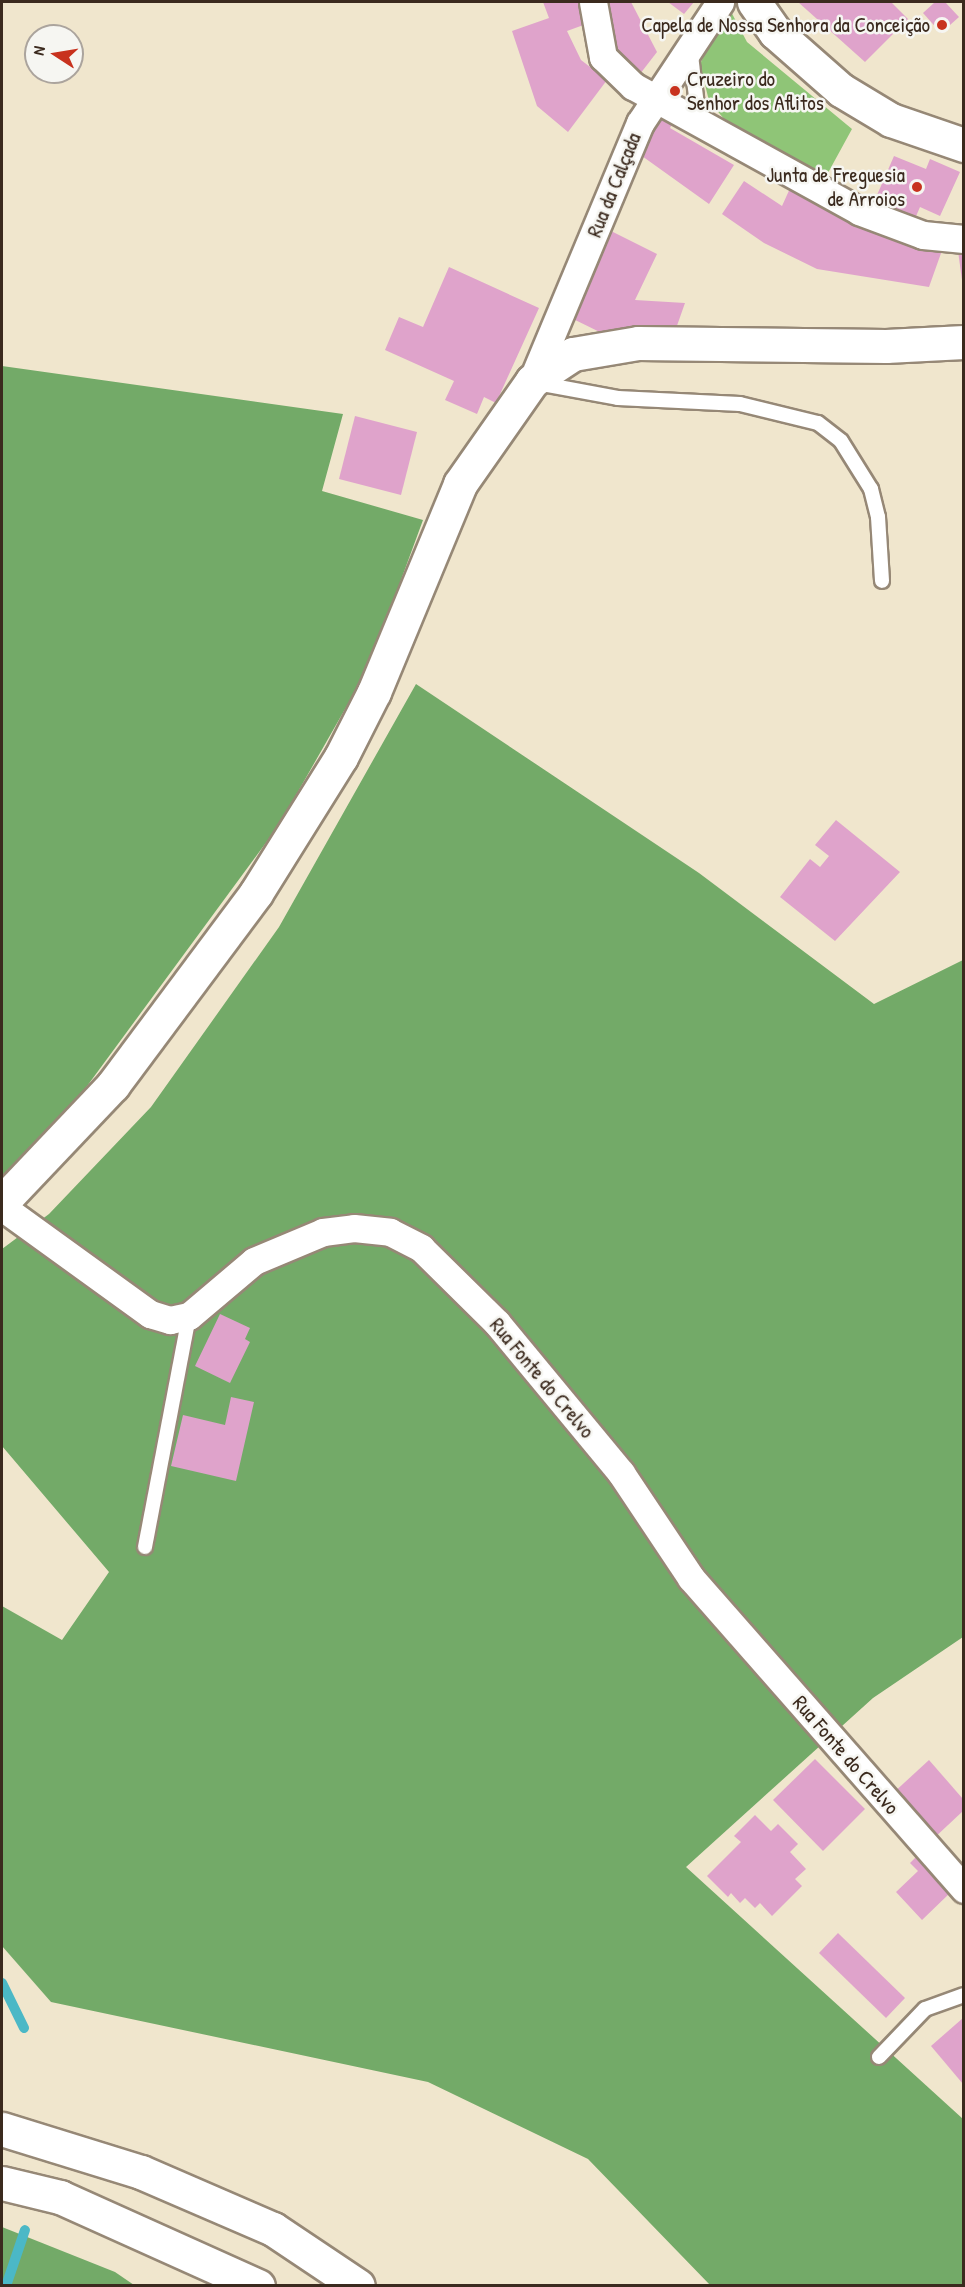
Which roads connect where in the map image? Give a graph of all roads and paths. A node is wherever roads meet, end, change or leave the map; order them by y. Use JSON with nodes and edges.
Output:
{"nodes":[{"id":1,"x":593,"y":2,"type":"edge"},
{"id":2,"x":720,"y":2,"type":"edge"},
{"id":3,"x":754,"y":2,"type":"edge"},
{"id":4,"x":693,"y":42,"type":"junction"},
{"id":5,"x":652,"y":99,"type":"junction"},
{"id":6,"x":703,"y":129,"type":"junction"},
{"id":7,"x":963,"y":145,"type":"edge"},
{"id":8,"x":963,"y":239,"type":"edge"},
{"id":9,"x":963,"y":342,"type":"edge"},
{"id":10,"x":532,"y":381,"type":"junction"},
{"id":11,"x":882,"y":581,"type":"dead end"},
{"id":12,"x":2,"y":1202,"type":"edge"},
{"id":13,"x":2,"y":1207,"type":"edge"},
{"id":14,"x":189,"y":1316,"type":"junction"},
{"id":15,"x":145,"y":1547,"type":"dead end"},
{"id":16,"x":963,"y":1889,"type":"edge"},
{"id":17,"x":963,"y":1995,"type":"edge"},
{"id":18,"x":879,"y":2057,"type":"dead end"},
{"id":19,"x":2,"y":2129,"type":"edge"},
{"id":20,"x":2,"y":2183,"type":"edge"},
{"id":21,"x":258,"y":2286,"type":"edge"},
{"id":22,"x":358,"y":2286,"type":"edge"}],
"edges":[{"from":1,"to":5,"type":"street"},
{"from":2,"to":4,"type":"street","name":"Rua da Calçada"},
{"from":3,"to":7,"type":"street"},
{"from":4,"to":5,"type":"street","name":"Rua da Calçada"},
{"from":4,"to":6,"type":"lane"},
{"from":5,"to":6,"type":"street"},
{"from":5,"to":10,"type":"street","name":"Rua da Calçada"},
{"from":6,"to":8,"type":"street"},
{"from":9,"to":10,"type":"street"},
{"from":10,"to":11,"type":"lane"},
{"from":10,"to":12,"type":"street"},
{"from":13,"to":14,"type":"street"},
{"from":14,"to":15,"type":"lane"},
{"from":14,"to":16,"type":"street","name":"Rua Fonte do Crelvo"},
{"from":17,"to":18,"type":"lane"},
{"from":19,"to":22,"type":"street"},
{"from":20,"to":21,"type":"street"}]}
